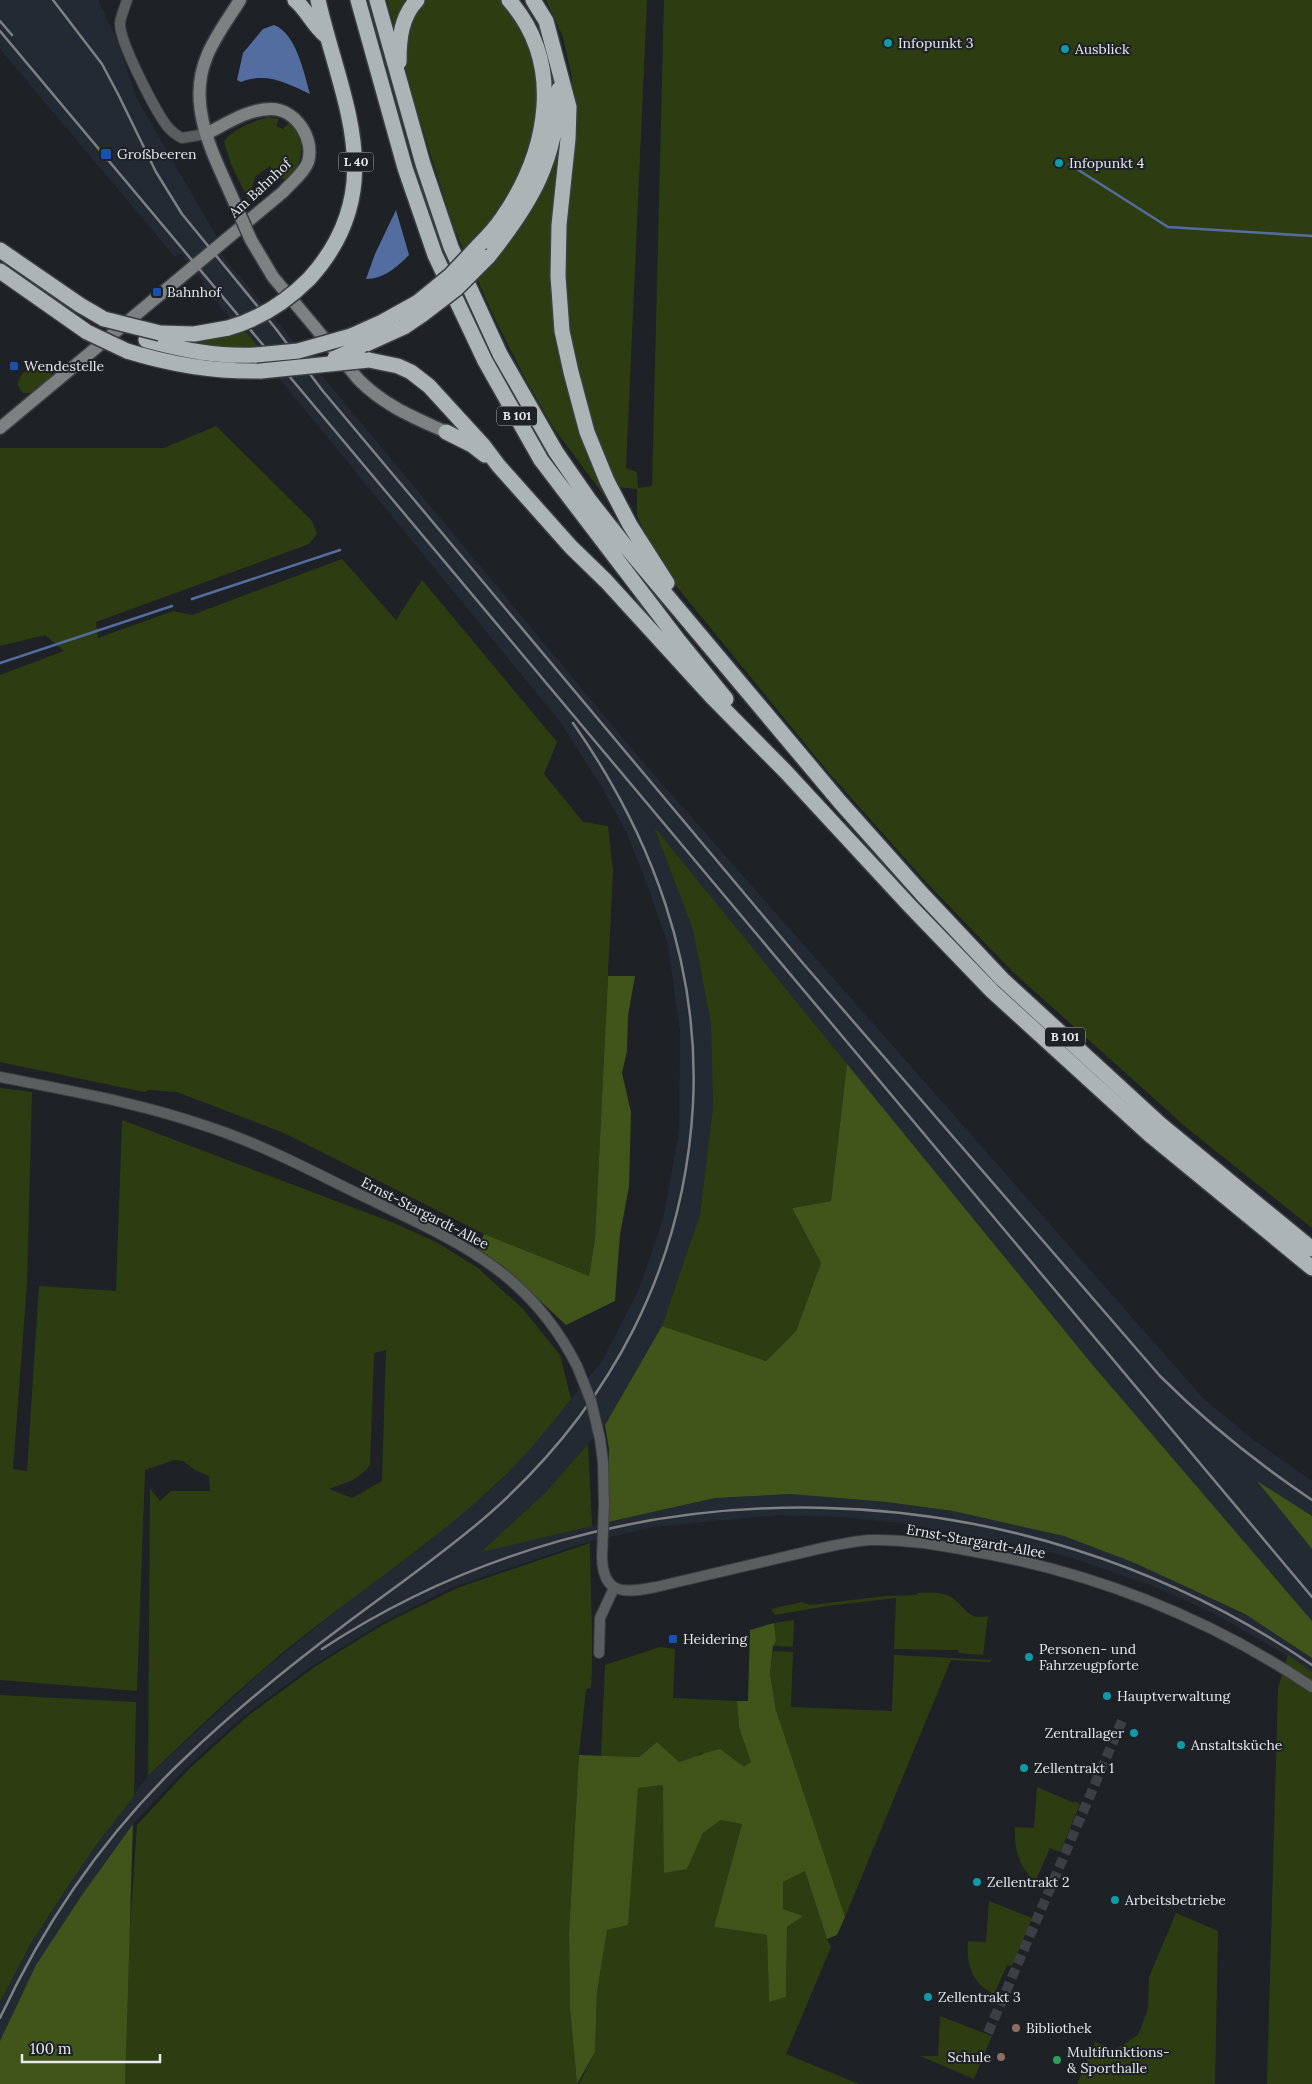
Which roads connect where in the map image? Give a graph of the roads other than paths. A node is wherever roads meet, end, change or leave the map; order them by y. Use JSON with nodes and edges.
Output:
{"nodes":[{"id":1,"x":127,"y":0,"type":"edge"},
{"id":2,"x":240,"y":0,"type":"edge"},
{"id":3,"x":295,"y":0,"type":"edge"},
{"id":4,"x":318,"y":0,"type":"edge"},
{"id":5,"x":358,"y":0,"type":"edge"},
{"id":6,"x":377,"y":0,"type":"edge"},
{"id":7,"x":417,"y":0,"type":"edge"},
{"id":8,"x":509,"y":0,"type":"edge"},
{"id":9,"x":533,"y":0,"type":"edge"},
{"id":10,"x":326,"y":36,"type":"junction"},
{"id":11,"x":559,"y":77,"type":"junction"},
{"id":12,"x":399,"y":78,"type":"junction"},
{"id":13,"x":206,"y":134,"type":"junction"},
{"id":14,"x":0,"y":250,"type":"edge"},
{"id":15,"x":0,"y":270,"type":"edge"},
{"id":16,"x":420,"y":308,"type":"junction"},
{"id":17,"x":104,"y":319,"type":"junction"},
{"id":18,"x":360,"y":348,"type":"junction"},
{"id":19,"x":0,"y":428,"type":"edge"},
{"id":20,"x":446,"y":432,"type":"joint"},
{"id":21,"x":498,"y":465,"type":"junction"},
{"id":22,"x":698,"y":633,"type":"junction"},
{"id":23,"x":786,"y":772,"type":"junction"},
{"id":24,"x":0,"y":1077,"type":"edge"},
{"id":25,"x":1312,"y":1249,"type":"edge"},
{"id":26,"x":1312,"y":1268,"type":"edge"},
{"id":27,"x":614,"y":1588,"type":"junction"},
{"id":28,"x":599,"y":1652,"type":"dead end"},
{"id":29,"x":1312,"y":1687,"type":"edge"}],
"edges":[{"from":1,"to":13,"type":"street","name":"Am Bahnhof"},
{"from":2,"to":13,"type":"street"},
{"from":3,"to":10,"type":"highway","number":"L 40"},
{"from":4,"to":10,"type":"highway"},
{"from":5,"to":23,"type":"highway","number":"B 101"},
{"from":6,"to":12,"type":"highway","number":"B 101"},
{"from":7,"to":12,"type":"highway"},
{"from":8,"to":16,"type":"highway","bridge":true},
{"from":9,"to":11,"type":"highway"},
{"from":10,"to":17,"type":"highway","number":"L 40","bridge":true},
{"from":11,"to":16,"type":"highway","bridge":true},
{"from":11,"to":22,"type":"highway"},
{"from":12,"to":22,"type":"highway","number":"B 101"},
{"from":13,"to":19,"type":"street","name":"Am Bahnhof"},
{"from":13,"to":20,"type":"street","bridge":true},
{"from":14,"to":17,"type":"highway","number":"L 40"},
{"from":15,"to":18,"type":"highway","bridge":true},
{"from":16,"to":18,"type":"highway"},
{"from":17,"to":18,"type":"highway","bridge":true},
{"from":18,"to":21,"type":"highway"},
{"from":20,"to":21,"type":"highway"},
{"from":21,"to":23,"type":"highway"},
{"from":22,"to":25,"type":"highway","number":"B 101"},
{"from":23,"to":26,"type":"highway","number":"B 101"},
{"from":24,"to":27,"type":"street","name":"Ernst-Stargardt-Allee","bridge":true},
{"from":27,"to":28,"type":"street"},
{"from":27,"to":29,"type":"street","name":"Ernst-Stargardt-Allee"}]}
